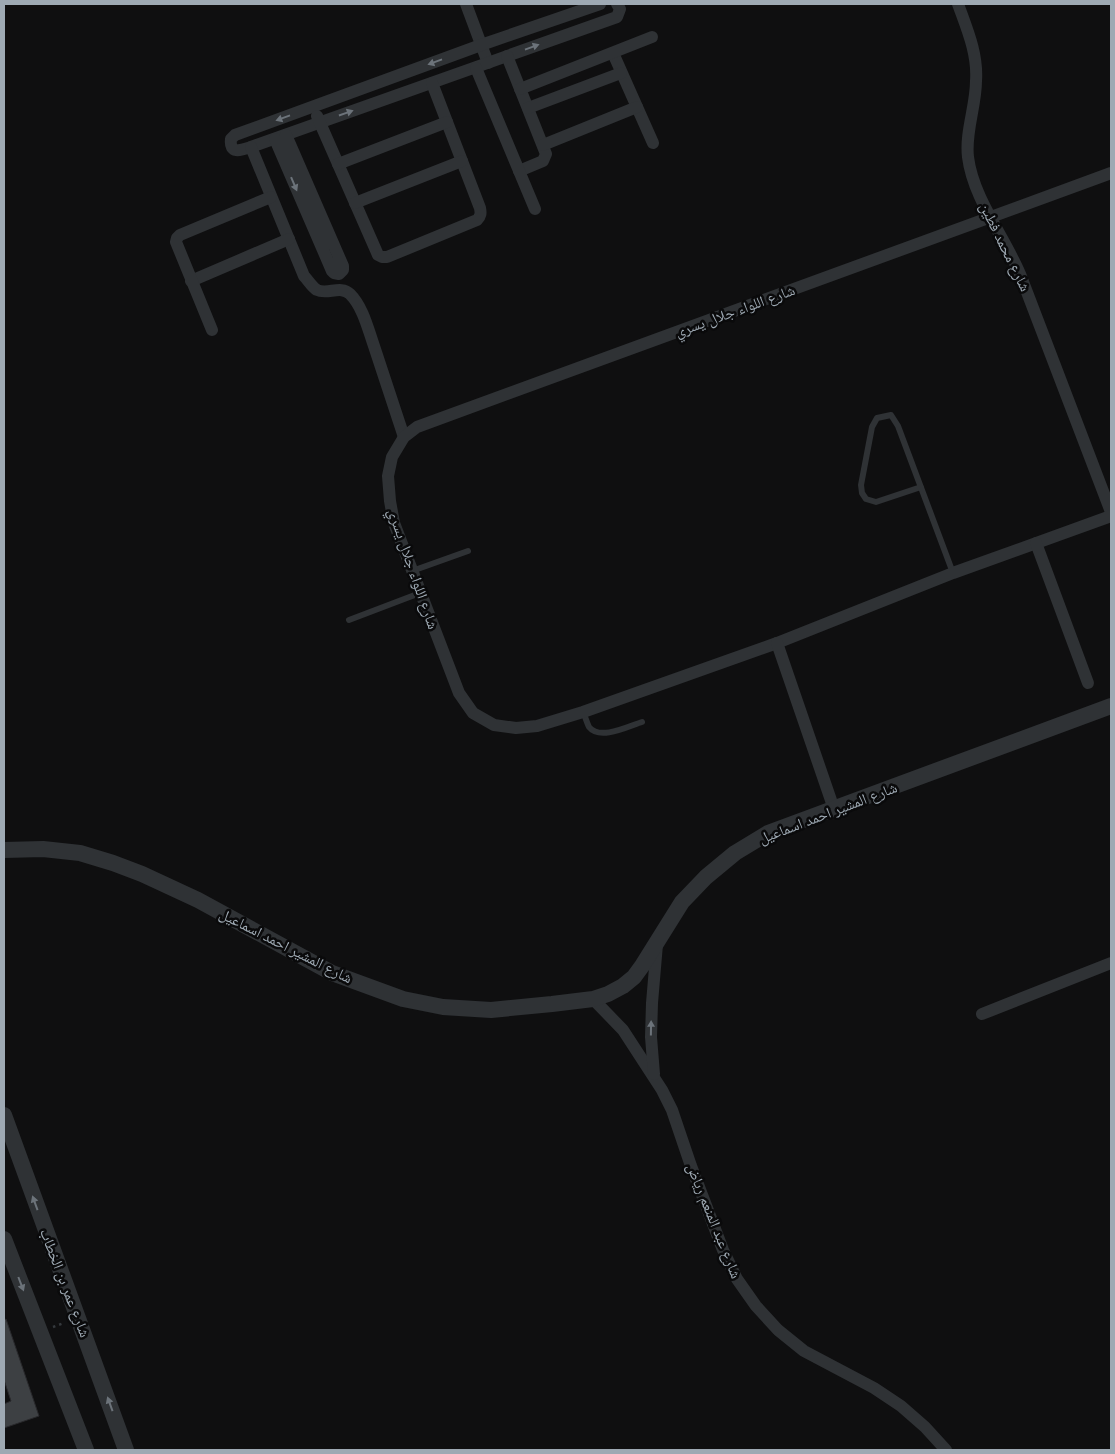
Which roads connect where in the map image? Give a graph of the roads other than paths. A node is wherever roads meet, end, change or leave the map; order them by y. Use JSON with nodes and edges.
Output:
{"nodes":[{"id":1,"x":466,"y":4,"type":"edge"},
{"id":2,"x":600,"y":4,"type":"edge"},
{"id":3,"x":617,"y":4,"type":"edge"},
{"id":4,"x":958,"y":4,"type":"edge"},
{"id":5,"x":652,"y":37,"type":"dead end"},
{"id":6,"x":481,"y":45,"type":"junction"},
{"id":7,"x":613,"y":53,"type":"junction"},
{"id":8,"x":507,"y":56,"type":"junction"},
{"id":9,"x":482,"y":66,"type":"junction"},
{"id":10,"x":621,"y":73,"type":"junction"},
{"id":11,"x":432,"y":83,"type":"junction"},
{"id":12,"x":520,"y":89,"type":"junction"},
{"id":13,"x":313,"y":107,"type":"junction"},
{"id":14,"x":637,"y":107,"type":"junction"},
{"id":15,"x":528,"y":108,"type":"junction"},
{"id":16,"x":447,"y":122,"type":"junction"},
{"id":17,"x":320,"y":123,"type":"junction"},
{"id":18,"x":280,"y":137,"type":"junction"},
{"id":19,"x":653,"y":143,"type":"dead end"},
{"id":20,"x":543,"y":145,"type":"junction"},
{"id":21,"x":251,"y":147,"type":"junction"},
{"id":22,"x":462,"y":161,"type":"junction"},
{"id":23,"x":338,"y":164,"type":"junction"},
{"id":24,"x":519,"y":171,"type":"junction"},
{"id":25,"x":1111,"y":173,"type":"edge"},
{"id":26,"x":271,"y":197,"type":"junction"},
{"id":27,"x":355,"y":203,"type":"junction"},
{"id":28,"x":535,"y":209,"type":"dead end"},
{"id":29,"x":990,"y":219,"type":"junction"},
{"id":30,"x":289,"y":238,"type":"junction"},
{"id":31,"x":191,"y":281,"type":"junction"},
{"id":32,"x":212,"y":330,"type":"dead end"},
{"id":33,"x":404,"y":436,"type":"junction"},
{"id":34,"x":921,"y":487,"type":"junction"},
{"id":35,"x":1111,"y":512,"type":"edge"},
{"id":36,"x":1111,"y":516,"type":"edge"},
{"id":37,"x":1036,"y":544,"type":"junction"},
{"id":38,"x":468,"y":551,"type":"dead end"},
{"id":39,"x":412,"y":571,"type":"junction"},
{"id":40,"x":953,"y":573,"type":"junction"},
{"id":41,"x":420,"y":593,"type":"junction"},
{"id":42,"x":349,"y":620,"type":"dead end"},
{"id":43,"x":777,"y":643,"type":"junction"},
{"id":44,"x":1088,"y":682,"type":"dead end"},
{"id":45,"x":1111,"y":706,"type":"edge"},
{"id":46,"x":583,"y":712,"type":"junction"},
{"id":47,"x":642,"y":722,"type":"dead end"},
{"id":48,"x":834,"y":809,"type":"junction"},
{"id":49,"x":4,"y":850,"type":"edge"},
{"id":50,"x":657,"y":944,"type":"junction"},
{"id":51,"x":1111,"y":963,"type":"edge"},
{"id":52,"x":593,"y":999,"type":"junction"},
{"id":53,"x":982,"y":1014,"type":"dead end"},
{"id":54,"x":654,"y":1076,"type":"junction"},
{"id":55,"x":4,"y":1116,"type":"edge"},
{"id":56,"x":4,"y":1239,"type":"edge"},
{"id":57,"x":86,"y":1450,"type":"edge"},
{"id":58,"x":126,"y":1450,"type":"edge"},
{"id":59,"x":946,"y":1450,"type":"edge"}],
"edges":[{"from":1,"to":6,"type":"street"},
{"from":2,"to":6,"type":"street"},
{"from":8,"to":3,"type":"street","one_way":true},
{"from":4,"to":29,"type":"street","name":"شارع محمد فطين"},
{"from":5,"to":7,"type":"street"},
{"from":6,"to":9,"type":"street"},
{"from":6,"to":13,"type":"street","one_way":true},
{"from":7,"to":10,"type":"street"},
{"from":7,"to":12,"type":"street"},
{"from":8,"to":9,"type":"street"},
{"from":8,"to":12,"type":"street"},
{"from":9,"to":11,"type":"street"},
{"from":9,"to":24,"type":"street"},
{"from":10,"to":14,"type":"street"},
{"from":10,"to":15,"type":"street"},
{"from":11,"to":16,"type":"street"},
{"from":17,"to":11,"type":"street","one_way":true},
{"from":12,"to":15,"type":"street"},
{"from":13,"to":17,"type":"street"},
{"from":13,"to":21,"type":"street","one_way":true},
{"from":14,"to":19,"type":"street"},
{"from":14,"to":20,"type":"street"},
{"from":15,"to":20,"type":"street"},
{"from":16,"to":22,"type":"street"},
{"from":16,"to":23,"type":"street"},
{"from":17,"to":18,"type":"street"},
{"from":17,"to":23,"type":"street"},
{"from":18,"to":18,"type":"street","one_way":true},
{"from":18,"to":21,"type":"street"},
{"from":20,"to":24,"type":"street"},
{"from":21,"to":26,"type":"street"},
{"from":22,"to":27,"type":"street"},
{"from":22,"to":27,"type":"street"},
{"from":23,"to":27,"type":"street"},
{"from":24,"to":28,"type":"street"},
{"from":25,"to":29,"type":"street","name":"شارع اللواء جلال يسري"},
{"from":26,"to":30,"type":"street"},
{"from":26,"to":31,"type":"street"},
{"from":29,"to":33,"type":"street","name":"شارع اللواء جلال يسري"},
{"from":29,"to":35,"type":"street","name":"شارع محمد فطين"},
{"from":30,"to":31,"type":"street"},
{"from":30,"to":33,"type":"street"},
{"from":31,"to":32,"type":"street"},
{"from":33,"to":39,"type":"street","name":"شارع اللواء جلال يسري"},
{"from":34,"to":34,"type":"lane"},
{"from":34,"to":40,"type":"lane"},
{"from":36,"to":37,"type":"street","name":"شارع اللواء جلال يسري"},
{"from":37,"to":40,"type":"street","name":"شارع اللواء جلال يسري"},
{"from":37,"to":44,"type":"street"},
{"from":38,"to":39,"type":"lane"},
{"from":39,"to":41,"type":"street","name":"شارع اللواء جلال يسري"},
{"from":40,"to":43,"type":"street","name":"شارع اللواء جلال يسري"},
{"from":41,"to":42,"type":"lane"},
{"from":41,"to":46,"type":"street","name":"شارع اللواء جلال يسري"},
{"from":43,"to":46,"type":"street","name":"شارع اللواء جلال يسري"},
{"from":43,"to":48,"type":"street"},
{"from":45,"to":48,"type":"street","name":"شارع المشير احمد اسماعيل"},
{"from":46,"to":47,"type":"lane"},
{"from":48,"to":50,"type":"street","name":"شارع المشير احمد اسماعيل"},
{"from":49,"to":52,"type":"street","name":"شارع المشير احمد اسماعيل"},
{"from":50,"to":52,"type":"street","name":"شارع المشير احمد اسماعيل"},
{"from":54,"to":50,"type":"street","name":"شارع عبد المنعم رياض","one_way":true},
{"from":51,"to":53,"type":"street"},
{"from":52,"to":54,"type":"street","name":"شارع عبد المنعم رياض"},
{"from":54,"to":59,"type":"street","name":"شارع عبد المنعم رياض"},
{"from":58,"to":55,"type":"street","name":"شارع عمر بن الخطاب","one_way":true},
{"from":56,"to":57,"type":"street","one_way":true}]}
